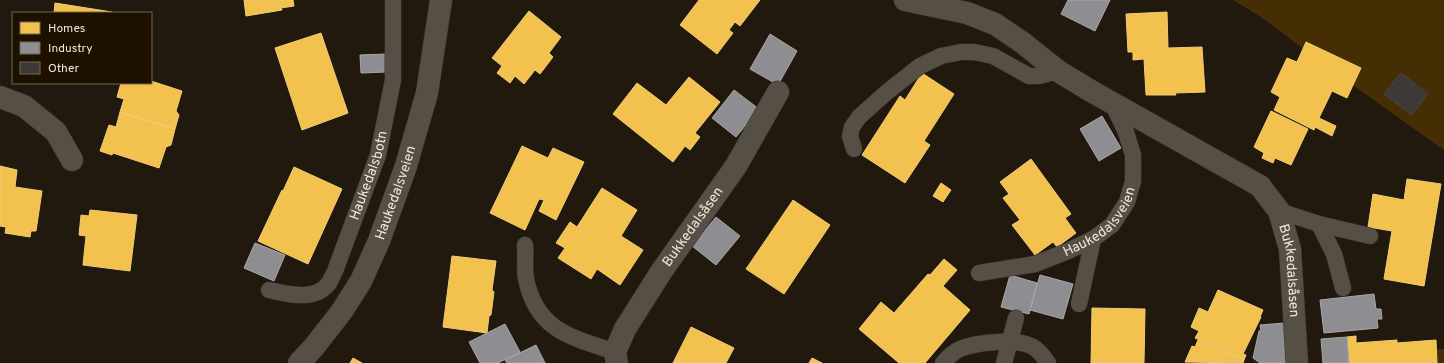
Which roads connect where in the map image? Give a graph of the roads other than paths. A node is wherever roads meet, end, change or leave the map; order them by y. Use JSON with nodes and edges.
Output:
{"nodes":[{"id":1,"x":393,"y":0,"type":"edge"},
{"id":2,"x":441,"y":0,"type":"edge"},
{"id":3,"x":905,"y":0,"type":"edge"},
{"id":4,"x":1058,"y":71,"type":"junction"},
{"id":5,"x":778,"y":92,"type":"dead end"},
{"id":6,"x":0,"y":97,"type":"edge"},
{"id":7,"x":1112,"y":103,"type":"junction"},
{"id":8,"x":854,"y":150,"type":"dead end"},
{"id":9,"x":72,"y":160,"type":"dead end"},
{"id":10,"x":1279,"y":210,"type":"junction"},
{"id":11,"x":1319,"y":224,"type":"junction"},
{"id":12,"x":1370,"y":236,"type":"dead end"},
{"id":13,"x":1093,"y":240,"type":"junction"},
{"id":14,"x":525,"y":245,"type":"dead end"},
{"id":15,"x":979,"y":273,"type":"dead end"},
{"id":16,"x":1343,"y":288,"type":"dead end"},
{"id":17,"x":269,"y":290,"type":"dead end"},
{"id":18,"x":1079,"y":304,"type":"dead end"},
{"id":19,"x":1016,"y":318,"type":"dead end"},
{"id":20,"x":1010,"y":342,"type":"junction"},
{"id":21,"x":616,"y":357,"type":"edge"},
{"id":22,"x":299,"y":363,"type":"edge"},
{"id":23,"x":943,"y":363,"type":"edge"},
{"id":24,"x":1004,"y":363,"type":"edge"},
{"id":25,"x":1048,"y":363,"type":"edge"},
{"id":26,"x":1297,"y":363,"type":"edge"}],
"edges":[{"from":1,"to":17,"type":"lane","name":"Haukedalsbotn"},
{"from":2,"to":22,"type":"street","name":"Haukedalsveien"},
{"from":3,"to":4,"type":"street"},
{"from":4,"to":7,"type":"street"},
{"from":4,"to":8,"type":"lane"},
{"from":5,"to":21,"type":"street","name":"Bukkedalsåsen"},
{"from":6,"to":9,"type":"street"},
{"from":7,"to":10,"type":"street","name":"Bukkedalsåsen"},
{"from":7,"to":13,"type":"lane","name":"Haukedalsveien"},
{"from":10,"to":11,"type":"lane"},
{"from":10,"to":26,"type":"street","name":"Bukkedalsåsen"},
{"from":11,"to":12,"type":"lane"},
{"from":11,"to":16,"type":"lane"},
{"from":13,"to":15,"type":"lane","name":"Haukedalsveien"},
{"from":13,"to":18,"type":"lane"},
{"from":14,"to":21,"type":"lane"},
{"from":19,"to":20,"type":"lane"},
{"from":20,"to":23,"type":"lane"},
{"from":20,"to":24,"type":"lane"},
{"from":20,"to":25,"type":"lane"}]}
